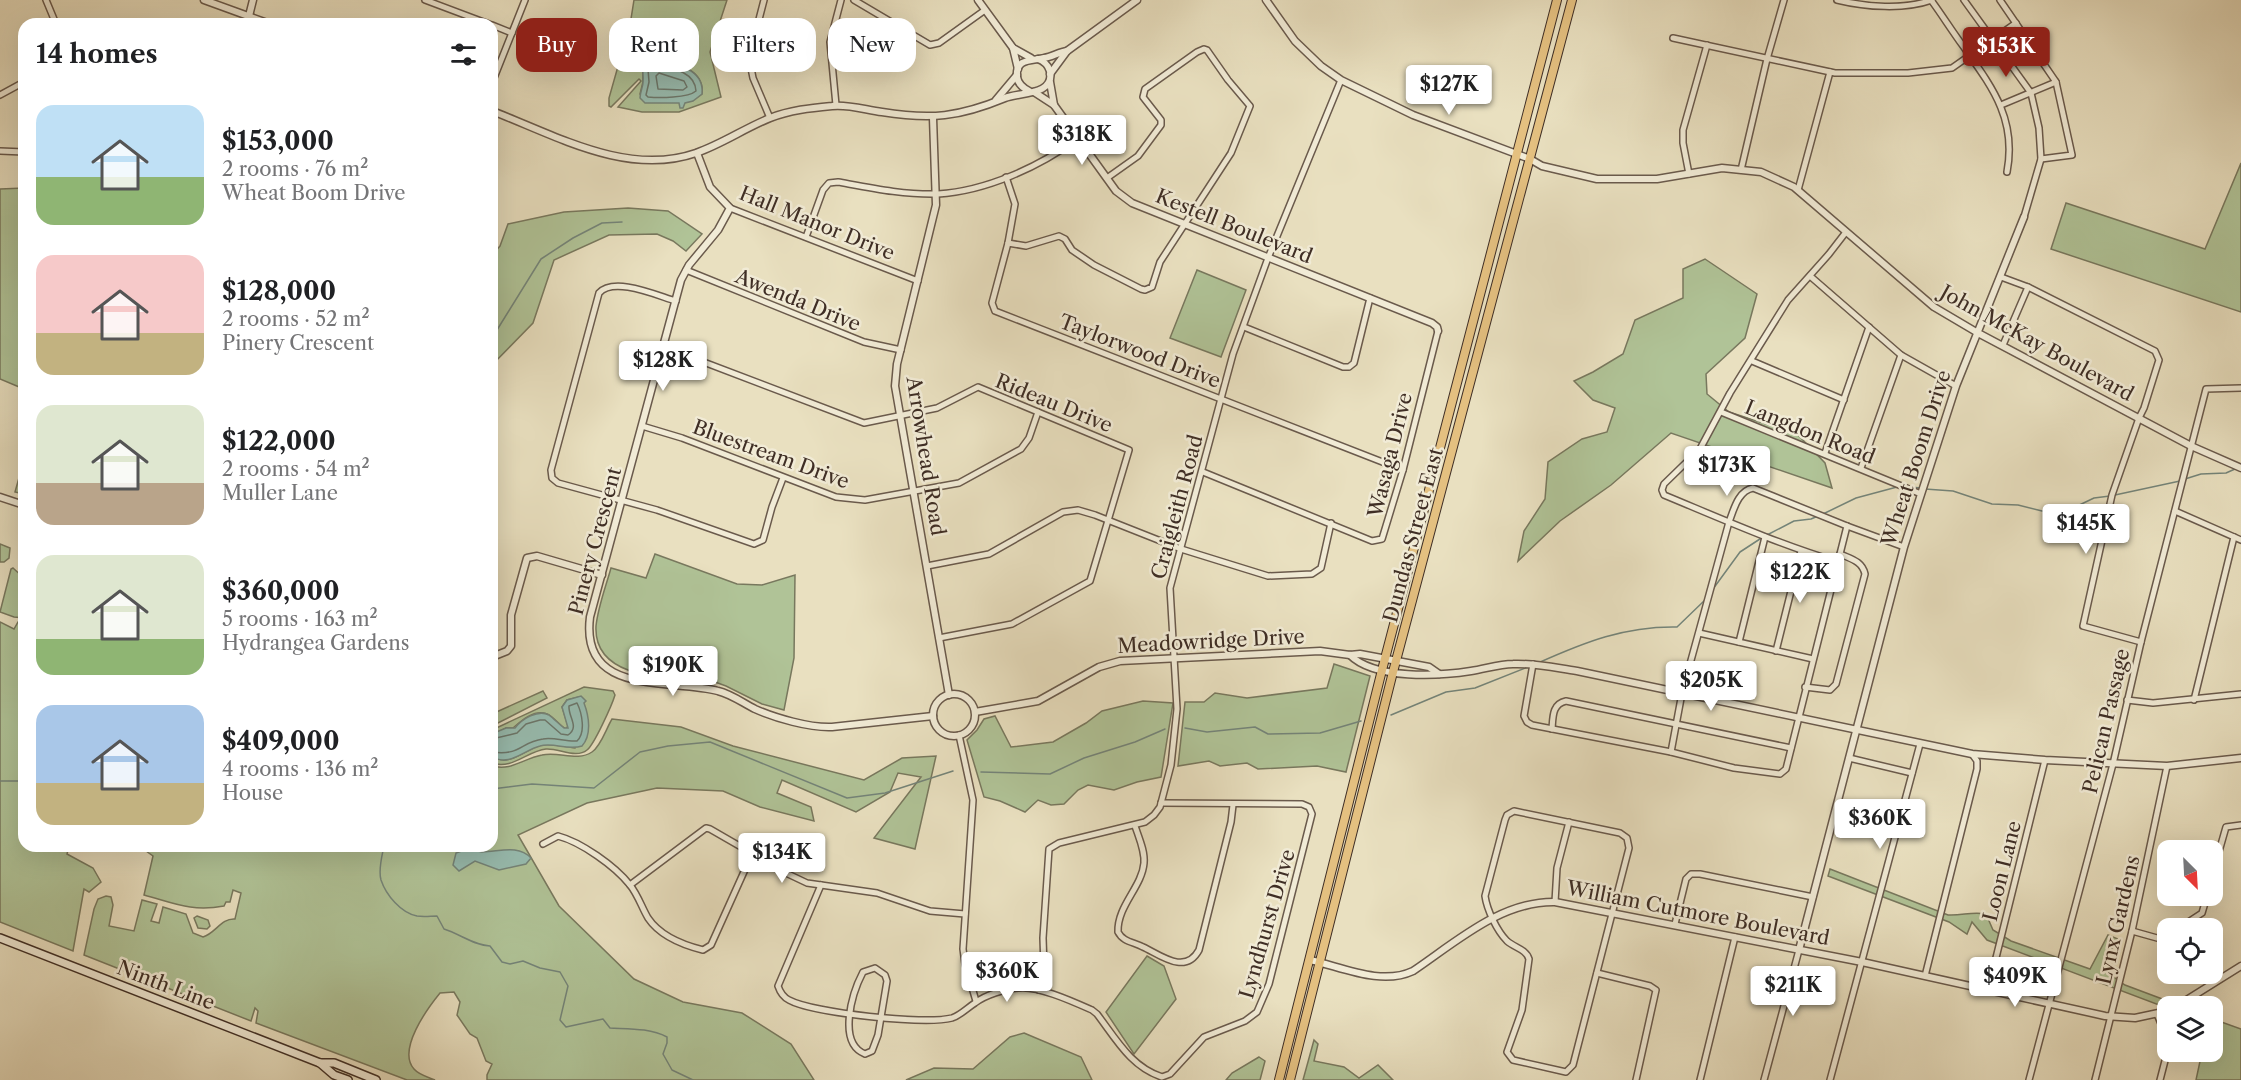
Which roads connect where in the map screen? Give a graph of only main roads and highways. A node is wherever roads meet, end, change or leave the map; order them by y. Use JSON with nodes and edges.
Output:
{"nodes":[{"id":1,"x":1557,"y":0,"type":"edge"},
{"id":2,"x":1572,"y":0,"type":"edge"},
{"id":3,"x":0,"y":938,"type":"edge"},
{"id":4,"x":320,"y":1063,"type":"junction"},
{"id":5,"x":348,"y":1080,"type":"edge"},
{"id":6,"x":376,"y":1080,"type":"edge"},
{"id":7,"x":1279,"y":1080,"type":"edge"},
{"id":8,"x":1290,"y":1080,"type":"edge"}],
"edges":[{"from":1,"to":7,"type":"main road","name":"Dundas Street East"},
{"from":2,"to":8,"type":"main road","name":"Dundas Street East"},
{"from":3,"to":4,"type":"main road","name":"Ninth Line"},
{"from":4,"to":5,"type":"main road","name":"Ninth Line"},
{"from":4,"to":6,"type":"main road","name":"Ninth Line"}]}
